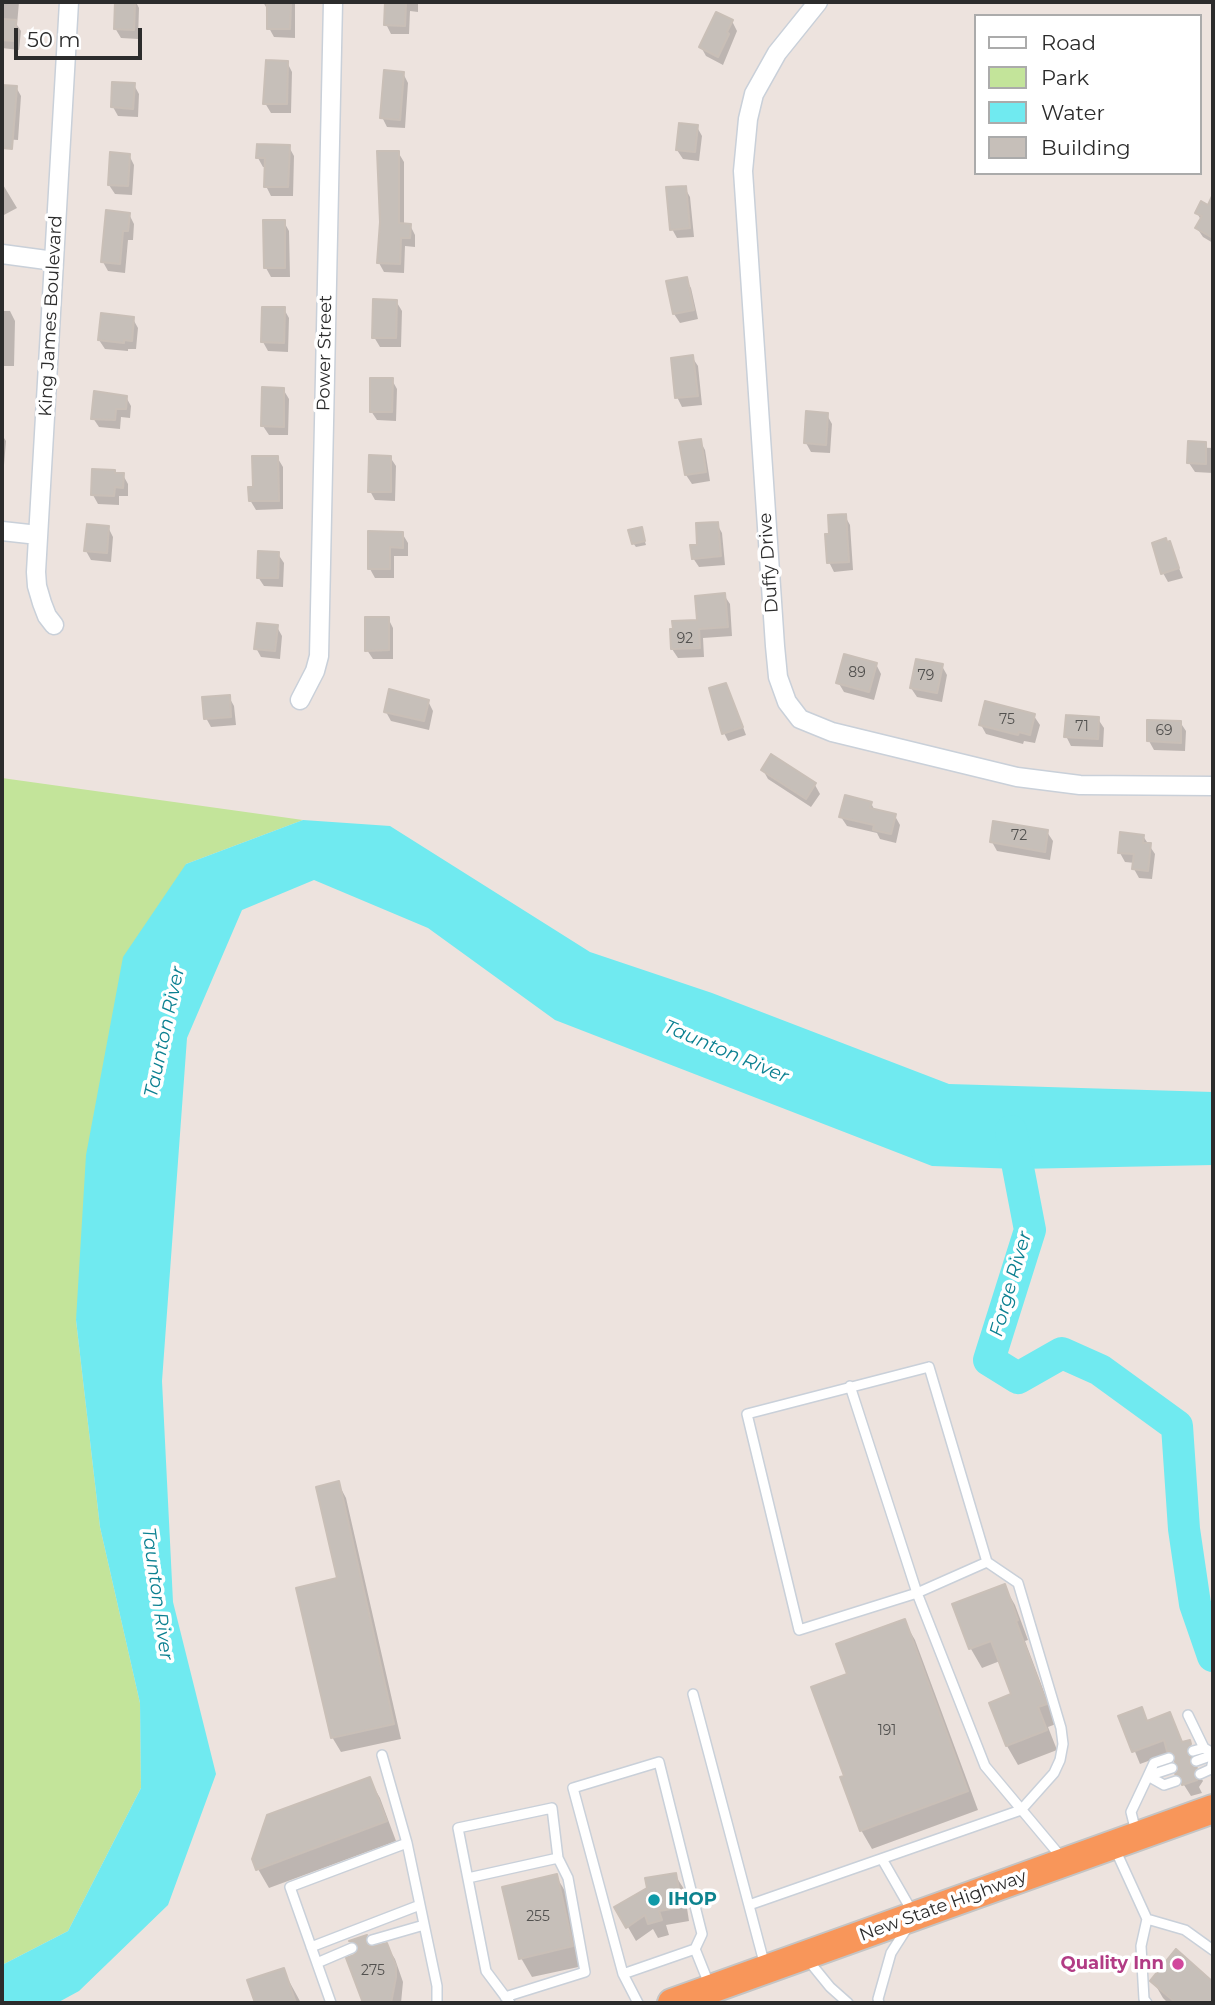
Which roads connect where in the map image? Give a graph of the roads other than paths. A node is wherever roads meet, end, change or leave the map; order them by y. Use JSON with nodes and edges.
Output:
{"nodes":[{"id":1,"x":69,"y":2,"type":"edge"},
{"id":2,"x":333,"y":2,"type":"edge"},
{"id":3,"x":818,"y":2,"type":"edge"},
{"id":4,"x":2,"y":254,"type":"edge"},
{"id":5,"x":54,"y":261,"type":"junction"},
{"id":6,"x":2,"y":531,"type":"edge"},
{"id":7,"x":38,"y":536,"type":"junction"},
{"id":8,"x":54,"y":625,"type":"dead end"},
{"id":9,"x":300,"y":700,"type":"dead end"},
{"id":10,"x":1213,"y":786,"type":"edge"},
{"id":11,"x":850,"y":1386,"type":"junction"},
{"id":12,"x":986,"y":1562,"type":"junction"},
{"id":13,"x":917,"y":1593,"type":"junction"},
{"id":14,"x":693,"y":1694,"type":"dead end"},
{"id":15,"x":1188,"y":1715,"type":"dead end"},
{"id":16,"x":1204,"y":1748,"type":"junction"},
{"id":17,"x":1213,"y":1754,"type":"edge"},
{"id":18,"x":382,"y":1755,"type":"dead end"},
{"id":19,"x":1213,"y":1761,"type":"edge"},
{"id":20,"x":1171,"y":1763,"type":"dead end"},
{"id":21,"x":1200,"y":1774,"type":"dead end"},
{"id":22,"x":1148,"y":1776,"type":"junction"},
{"id":23,"x":1176,"y":1781,"type":"dead end"},
{"id":24,"x":1213,"y":1809,"type":"edge"},
{"id":25,"x":1021,"y":1810,"type":"junction"},
{"id":26,"x":1125,"y":1840,"type":"junction"},
{"id":27,"x":407,"y":1843,"type":"junction"},
{"id":28,"x":558,"y":1858,"type":"junction"},
{"id":29,"x":882,"y":1859,"type":"junction"},
{"id":30,"x":1066,"y":1862,"type":"junction"},
{"id":31,"x":468,"y":1878,"type":"junction"},
{"id":32,"x":420,"y":1905,"type":"junction"},
{"id":33,"x":749,"y":1905,"type":"junction"},
{"id":34,"x":915,"y":1916,"type":"junction"},
{"id":35,"x":1147,"y":1919,"type":"junction"},
{"id":36,"x":424,"y":1924,"type":"junction"},
{"id":37,"x":372,"y":1940,"type":"dead end"},
{"id":38,"x":311,"y":1947,"type":"junction"},
{"id":39,"x":352,"y":1948,"type":"dead end"},
{"id":40,"x":695,"y":1949,"type":"junction"},
{"id":41,"x":1213,"y":1950,"type":"edge"},
{"id":42,"x":805,"y":1956,"type":"junction"},
{"id":43,"x":317,"y":1963,"type":"junction"},
{"id":44,"x":766,"y":1970,"type":"junction"},
{"id":45,"x":623,"y":1973,"type":"junction"},
{"id":46,"x":711,"y":1989,"type":"junction"},
{"id":47,"x":507,"y":2000,"type":"edge"},
{"id":48,"x":331,"y":2003,"type":"edge"},
{"id":49,"x":438,"y":2003,"type":"edge"},
{"id":50,"x":638,"y":2003,"type":"edge"},
{"id":51,"x":672,"y":2003,"type":"edge"},
{"id":52,"x":848,"y":2003,"type":"edge"},
{"id":53,"x":879,"y":2003,"type":"edge"},
{"id":54,"x":1147,"y":2003,"type":"edge"}],
"edges":[{"from":1,"to":5,"type":"street","name":"King James Boulevard"},
{"from":2,"to":9,"type":"street","name":"Power Street"},
{"from":3,"to":10,"type":"street","name":"Duffy Drive"},
{"from":4,"to":5,"type":"street"},
{"from":5,"to":7,"type":"street","name":"King James Boulevard"},
{"from":6,"to":7,"type":"street"},
{"from":7,"to":8,"type":"street","name":"King James Boulevard"},
{"from":11,"to":12,"type":"lane"},
{"from":11,"to":13,"type":"lane"},
{"from":11,"to":13,"type":"lane"},
{"from":12,"to":13,"type":"lane"},
{"from":12,"to":25,"type":"lane"},
{"from":13,"to":25,"type":"lane"},
{"from":14,"to":33,"type":"lane"},
{"from":15,"to":16,"type":"lane"},
{"from":16,"to":17,"type":"lane"},
{"from":16,"to":17,"type":"lane"},
{"from":18,"to":27,"type":"lane"},
{"from":19,"to":21,"type":"lane"},
{"from":20,"to":22,"type":"lane"},
{"from":22,"to":23,"type":"lane"},
{"from":22,"to":26,"type":"lane"},
{"from":24,"to":26,"type":"highway","name":"New State Highway"},
{"from":25,"to":29,"type":"lane"},
{"from":25,"to":30,"type":"lane"},
{"from":26,"to":30,"type":"highway","name":"New State Highway"},
{"from":26,"to":35,"type":"lane"},
{"from":27,"to":32,"type":"lane"},
{"from":27,"to":38,"type":"lane"},
{"from":28,"to":31,"type":"lane"},
{"from":28,"to":31,"type":"lane"},
{"from":28,"to":47,"type":"lane"},
{"from":29,"to":33,"type":"lane"},
{"from":29,"to":34,"type":"lane"},
{"from":30,"to":34,"type":"highway","name":"New State Highway"},
{"from":31,"to":47,"type":"lane"},
{"from":32,"to":36,"type":"lane"},
{"from":32,"to":38,"type":"lane"},
{"from":33,"to":44,"type":"lane"},
{"from":34,"to":42,"type":"highway","name":"New State Highway"},
{"from":34,"to":53,"type":"lane"},
{"from":35,"to":41,"type":"lane"},
{"from":35,"to":54,"type":"lane"},
{"from":36,"to":37,"type":"lane"},
{"from":36,"to":49,"type":"lane"},
{"from":38,"to":43,"type":"lane"},
{"from":39,"to":43,"type":"lane"},
{"from":40,"to":45,"type":"lane"},
{"from":40,"to":45,"type":"lane"},
{"from":40,"to":46,"type":"lane"},
{"from":42,"to":44,"type":"highway","name":"New State Highway"},
{"from":42,"to":52,"type":"lane"},
{"from":43,"to":48,"type":"lane"},
{"from":44,"to":46,"type":"highway","name":"New State Highway"},
{"from":45,"to":50,"type":"lane"},
{"from":46,"to":51,"type":"highway","name":"New State Highway"}]}
